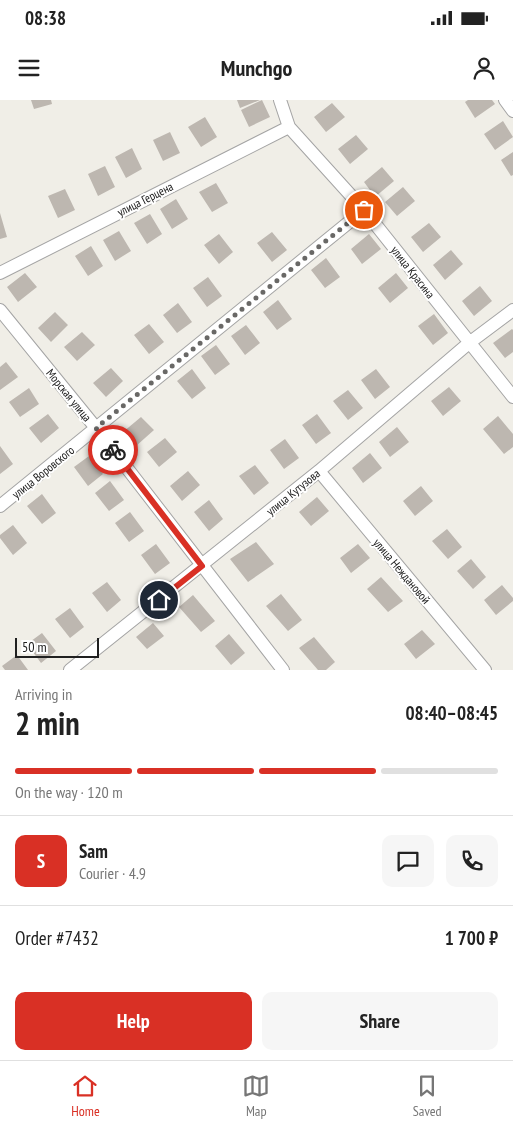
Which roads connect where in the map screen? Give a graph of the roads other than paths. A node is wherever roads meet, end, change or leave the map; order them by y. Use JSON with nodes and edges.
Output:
{"nodes":[{"id":1,"x":280,"y":100,"type":"edge"},
{"id":2,"x":505,"y":100,"type":"edge"},
{"id":3,"x":513,"y":111,"type":"edge"},
{"id":4,"x":290,"y":126,"type":"junction"},
{"id":5,"x":364,"y":210,"type":"junction"},
{"id":6,"x":0,"y":273,"type":"edge"},
{"id":7,"x":0,"y":310,"type":"edge"},
{"id":8,"x":513,"y":310,"type":"edge"},
{"id":9,"x":469,"y":343,"type":"junction"},
{"id":10,"x":513,"y":397,"type":"edge"},
{"id":11,"x":96,"y":428,"type":"junction"},
{"id":12,"x":319,"y":471,"type":"junction"},
{"id":13,"x":0,"y":506,"type":"edge"},
{"id":14,"x":202,"y":566,"type":"junction"},
{"id":15,"x":72,"y":670,"type":"edge"},
{"id":16,"x":284,"y":670,"type":"edge"},
{"id":17,"x":485,"y":670,"type":"edge"}],
"edges":[{"from":1,"to":4,"type":"street","name":"улица Красина"},
{"from":2,"to":3,"type":"street"},
{"from":4,"to":5,"type":"street","name":"улица Красина"},
{"from":4,"to":6,"type":"street","name":"улица Герцена"},
{"from":5,"to":9,"type":"street","name":"улица Красина"},
{"from":5,"to":11,"type":"street","name":"улица Воровского"},
{"from":7,"to":11,"type":"street","name":"Морская улица"},
{"from":8,"to":9,"type":"street","name":"улица Кутузова"},
{"from":9,"to":10,"type":"street","name":"улица Красина"},
{"from":9,"to":12,"type":"street","name":"улица Кутузова"},
{"from":11,"to":13,"type":"street","name":"улица Воровского"},
{"from":11,"to":14,"type":"street","name":"Морская улица"},
{"from":12,"to":14,"type":"street","name":"улица Кутузова"},
{"from":12,"to":17,"type":"street","name":"улица Неждановой"},
{"from":14,"to":15,"type":"street","name":"улица Кутузова"},
{"from":14,"to":16,"type":"street","name":"Морская улица"}]}
